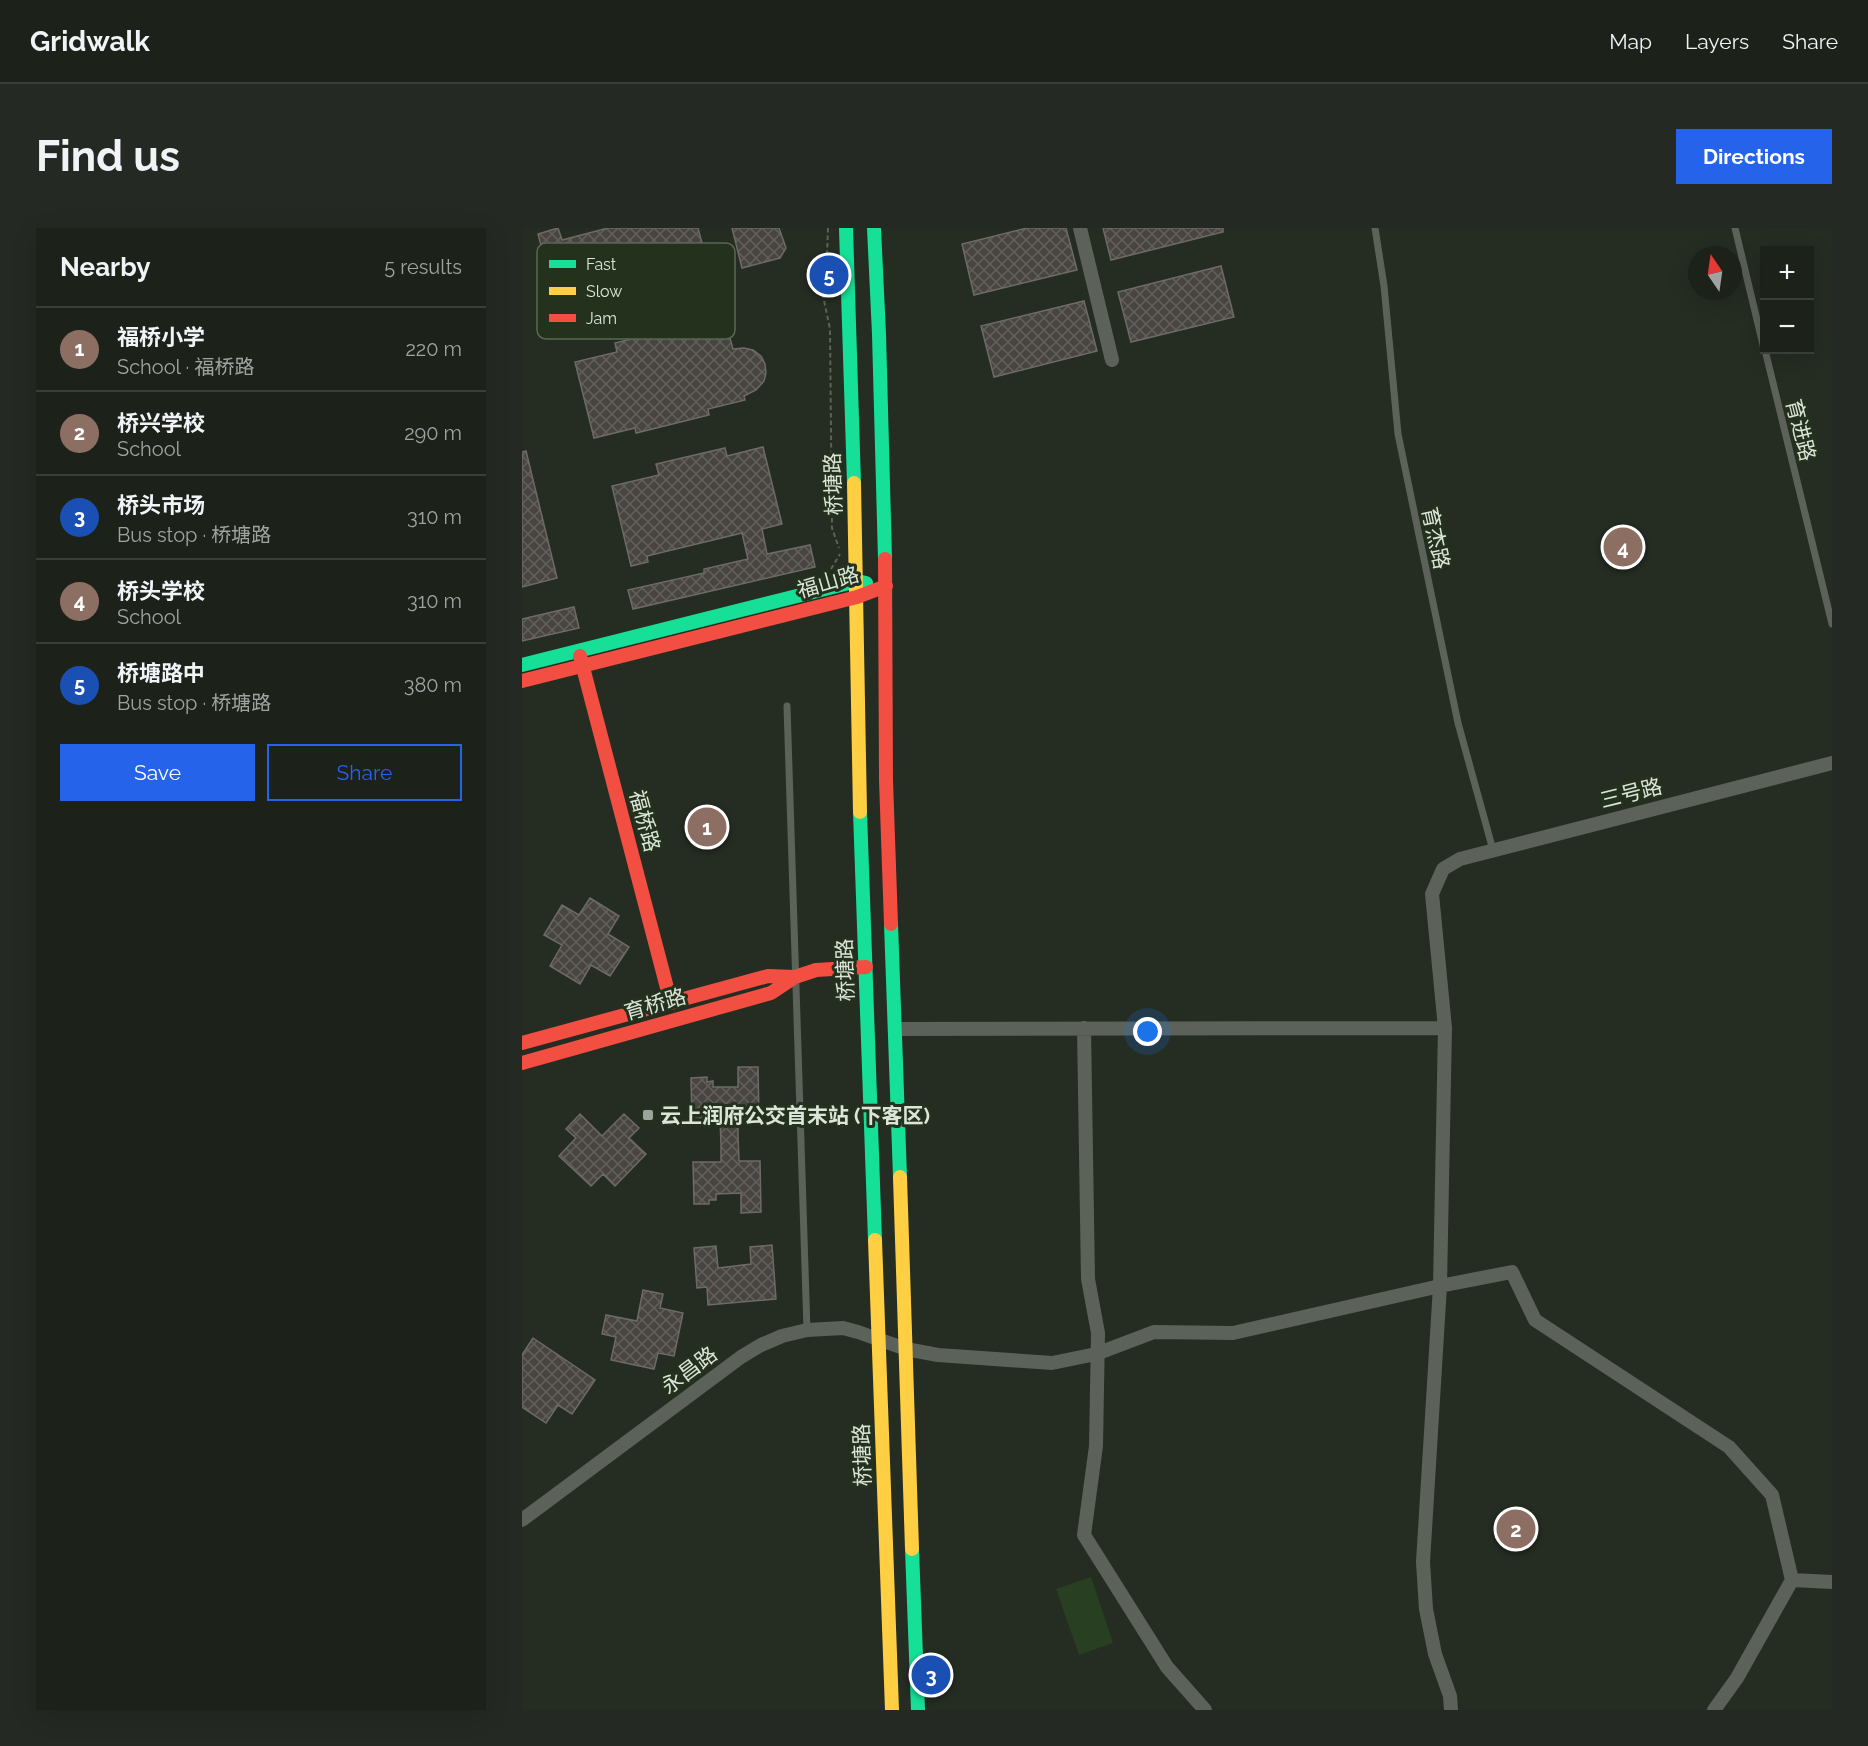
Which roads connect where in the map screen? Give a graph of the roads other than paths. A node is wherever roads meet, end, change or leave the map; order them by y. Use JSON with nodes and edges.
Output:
{"nodes":[{"id":1,"x":846,"y":228,"type":"edge"},
{"id":2,"x":874,"y":228,"type":"edge"},
{"id":3,"x":1080,"y":228,"type":"edge"},
{"id":4,"x":1375,"y":228,"type":"edge"},
{"id":5,"x":1735,"y":228,"type":"edge"},
{"id":6,"x":1760,"y":329,"type":"edge"},
{"id":7,"x":1766,"y":354,"type":"edge"},
{"id":8,"x":1112,"y":360,"type":"dead end"},
{"id":9,"x":856,"y":581,"type":"junction"},
{"id":10,"x":886,"y":586,"type":"junction"},
{"id":11,"x":857,"y":597,"type":"junction"},
{"id":12,"x":1832,"y":624,"type":"edge"},
{"id":13,"x":579,"y":651,"type":"junction"},
{"id":14,"x":522,"y":665,"type":"edge"},
{"id":15,"x":583,"y":666,"type":"junction"},
{"id":16,"x":522,"y":681,"type":"edge"},
{"id":17,"x":787,"y":706,"type":"dead end"},
{"id":18,"x":1832,"y":763,"type":"edge"},
{"id":19,"x":1493,"y":850,"type":"junction"},
{"id":20,"x":866,"y":967,"type":"junction"},
{"id":21,"x":795,"y":977,"type":"junction"},
{"id":22,"x":671,"y":1003,"type":"junction"},
{"id":23,"x":1084,"y":1028,"type":"junction"},
{"id":24,"x":1444,"y":1028,"type":"junction"},
{"id":25,"x":895,"y":1029,"type":"junction"},
{"id":26,"x":522,"y":1043,"type":"edge"},
{"id":27,"x":522,"y":1063,"type":"edge"},
{"id":28,"x":1440,"y":1286,"type":"junction"},
{"id":29,"x":807,"y":1330,"type":"junction"},
{"id":30,"x":879,"y":1340,"type":"junction"},
{"id":31,"x":906,"y":1349,"type":"junction"},
{"id":32,"x":1096,"y":1354,"type":"junction"},
{"id":33,"x":522,"y":1520,"type":"edge"},
{"id":34,"x":1792,"y":1580,"type":"junction"},
{"id":35,"x":1832,"y":1582,"type":"edge"},
{"id":36,"x":892,"y":1710,"type":"edge"},
{"id":37,"x":918,"y":1710,"type":"edge"},
{"id":38,"x":1205,"y":1710,"type":"edge"},
{"id":39,"x":1451,"y":1710,"type":"edge"},
{"id":40,"x":1714,"y":1710,"type":"edge"}],
"edges":[{"from":1,"to":9,"type":"street","name":"桥塘路"},
{"from":2,"to":10,"type":"street"},
{"from":3,"to":8,"type":"street"},
{"from":4,"to":19,"type":"lane","name":"育杰路"},
{"from":5,"to":6,"type":"lane","name":"育进路"},
{"from":7,"to":12,"type":"lane","name":"育进路"},
{"from":9,"to":10,"type":"street","name":"福山路"},
{"from":9,"to":11,"type":"street","name":"桥塘路"},
{"from":9,"to":13,"type":"street","name":"福山路"},
{"from":10,"to":11,"type":"street","name":"福山路"},
{"from":10,"to":25,"type":"street"},
{"from":11,"to":15,"type":"street","name":"福山路"},
{"from":11,"to":20,"type":"street","name":"桥塘路"},
{"from":13,"to":14,"type":"street","name":"福山路"},
{"from":13,"to":15,"type":"street","name":"福桥路"},
{"from":15,"to":16,"type":"street","name":"福山路"},
{"from":15,"to":22,"type":"street","name":"福桥路"},
{"from":17,"to":21,"type":"lane"},
{"from":18,"to":19,"type":"street","name":"三号路"},
{"from":19,"to":24,"type":"street","name":"三号路"},
{"from":20,"to":21,"type":"street","name":"育桥路"},
{"from":20,"to":30,"type":"street","name":"桥塘路"},
{"from":21,"to":22,"type":"street","name":"育桥路"},
{"from":21,"to":27,"type":"street","name":"育桥路"},
{"from":21,"to":29,"type":"lane"},
{"from":22,"to":26,"type":"street","name":"育桥路"},
{"from":23,"to":24,"type":"street"},
{"from":23,"to":25,"type":"street"},
{"from":23,"to":32,"type":"street"},
{"from":24,"to":28,"type":"street"},
{"from":25,"to":31,"type":"street"},
{"from":28,"to":32,"type":"street","name":"永昌路"},
{"from":28,"to":34,"type":"street","name":"永昌路"},
{"from":28,"to":39,"type":"street"},
{"from":29,"to":30,"type":"street","name":"永昌路"},
{"from":29,"to":33,"type":"street","name":"永昌路"},
{"from":30,"to":31,"type":"street","name":"永昌路"},
{"from":30,"to":36,"type":"street","name":"桥塘路"},
{"from":31,"to":32,"type":"street","name":"永昌路"},
{"from":31,"to":37,"type":"street"},
{"from":32,"to":38,"type":"street"},
{"from":34,"to":35,"type":"street"},
{"from":34,"to":40,"type":"street"}]}
